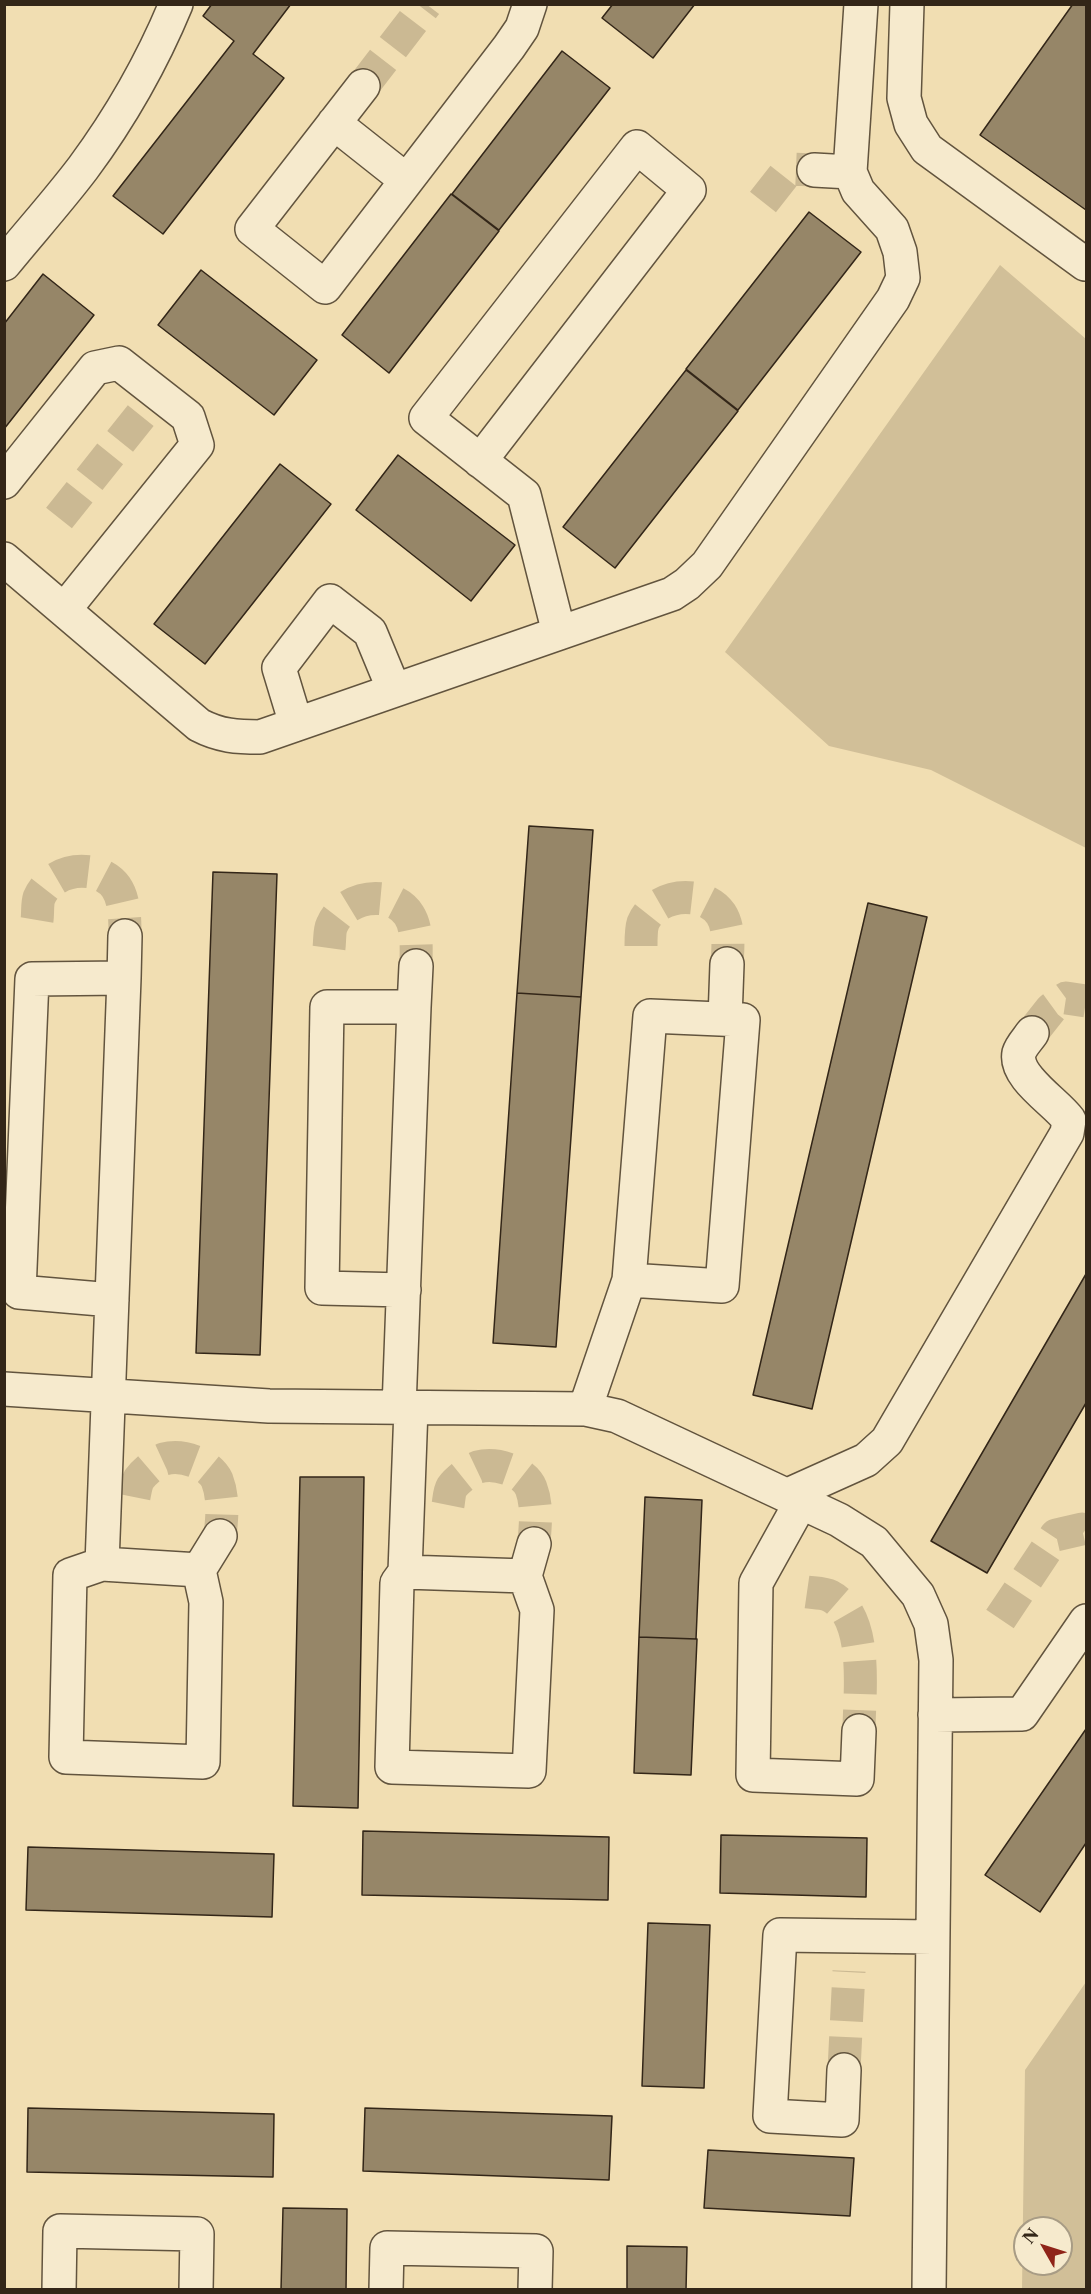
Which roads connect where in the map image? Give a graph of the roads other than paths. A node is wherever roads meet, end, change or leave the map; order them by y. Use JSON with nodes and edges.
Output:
{"nodes":[{"id":1,"x":176,"y":4,"type":"edge"},
{"id":2,"x":530,"y":4,"type":"edge"},
{"id":3,"x":861,"y":4,"type":"edge"},
{"id":4,"x":907,"y":4,"type":"edge"},
{"id":5,"x":363,"y":86,"type":"tunnel mouth"},
{"id":6,"x":334,"y":123,"type":"junction"},
{"id":7,"x":814,"y":170,"type":"tunnel mouth"},
{"id":8,"x":850,"y":172,"type":"junction"},
{"id":9,"x":406,"y":180,"type":"junction"},
{"id":10,"x":4,"y":264,"type":"edge"},
{"id":11,"x":1085,"y":264,"type":"dead end"},
{"id":12,"x":480,"y":460,"type":"junction"},
{"id":13,"x":4,"y":482,"type":"edge"},
{"id":14,"x":4,"y":559,"type":"edge"},
{"id":15,"x":64,"y":610,"type":"junction"},
{"id":16,"x":558,"y":633,"type":"junction"},
{"id":17,"x":394,"y":690,"type":"junction"},
{"id":18,"x":296,"y":724,"type":"junction"},
{"id":19,"x":125,"y":936,"type":"tunnel mouth"},
{"id":20,"x":727,"y":964,"type":"tunnel mouth"},
{"id":21,"x":416,"y":966,"type":"tunnel mouth"},
{"id":22,"x":124,"y":978,"type":"junction"},
{"id":23,"x":414,"y":1007,"type":"junction"},
{"id":24,"x":725,"y":1020,"type":"junction"},
{"id":25,"x":1032,"y":1033,"type":"tunnel mouth"},
{"id":26,"x":629,"y":1280,"type":"junction"},
{"id":27,"x":404,"y":1290,"type":"junction"},
{"id":28,"x":112,"y":1300,"type":"junction"},
{"id":29,"x":4,"y":1389,"type":"edge"},
{"id":30,"x":107,"y":1396,"type":"junction"},
{"id":31,"x":405,"y":1408,"type":"junction"},
{"id":32,"x":585,"y":1409,"type":"junction"},
{"id":33,"x":794,"y":1498,"type":"junction"},
{"id":34,"x":220,"y":1536,"type":"tunnel mouth"},
{"id":35,"x":534,"y":1544,"type":"tunnel mouth"},
{"id":36,"x":102,"y":1564,"type":"junction"},
{"id":37,"x":199,"y":1570,"type":"junction"},
{"id":38,"x":405,"y":1572,"type":"junction"},
{"id":39,"x":525,"y":1576,"type":"junction"},
{"id":40,"x":1086,"y":1621,"type":"edge"},
{"id":41,"x":935,"y":1714,"type":"junction"},
{"id":42,"x":859,"y":1731,"type":"tunnel mouth"},
{"id":43,"x":933,"y":1937,"type":"junction"},
{"id":44,"x":844,"y":2070,"type":"tunnel mouth"},
{"id":45,"x":59,"y":2289,"type":"edge"},
{"id":46,"x":196,"y":2289,"type":"edge"},
{"id":47,"x":386,"y":2289,"type":"edge"},
{"id":48,"x":535,"y":2289,"type":"edge"},
{"id":49,"x":929,"y":2289,"type":"edge"}],
"edges":[{"from":1,"to":10,"type":"lane"},
{"from":2,"to":9,"type":"lane"},
{"from":3,"to":8,"type":"lane"},
{"from":4,"to":11,"type":"lane"},
{"from":5,"to":6,"type":"lane"},
{"from":6,"to":9,"type":"lane"},
{"from":6,"to":9,"type":"lane"},
{"from":7,"to":8,"type":"lane"},
{"from":8,"to":16,"type":"lane"},
{"from":12,"to":12,"type":"lane"},
{"from":12,"to":16,"type":"lane"},
{"from":13,"to":15,"type":"lane"},
{"from":14,"to":15,"type":"lane"},
{"from":15,"to":18,"type":"lane"},
{"from":16,"to":17,"type":"lane"},
{"from":17,"to":18,"type":"lane"},
{"from":17,"to":18,"type":"lane"},
{"from":19,"to":22,"type":"lane"},
{"from":20,"to":24,"type":"lane"},
{"from":21,"to":23,"type":"lane"},
{"from":22,"to":28,"type":"lane"},
{"from":22,"to":28,"type":"lane"},
{"from":23,"to":27,"type":"lane"},
{"from":23,"to":27,"type":"lane"},
{"from":24,"to":26,"type":"lane"},
{"from":24,"to":26,"type":"lane"},
{"from":25,"to":33,"type":"lane"},
{"from":26,"to":32,"type":"lane"},
{"from":27,"to":31,"type":"lane"},
{"from":28,"to":30,"type":"lane"},
{"from":29,"to":30,"type":"lane"},
{"from":30,"to":31,"type":"lane"},
{"from":30,"to":36,"type":"lane"},
{"from":31,"to":32,"type":"lane"},
{"from":31,"to":38,"type":"lane"},
{"from":32,"to":33,"type":"lane"},
{"from":33,"to":41,"type":"lane"},
{"from":33,"to":42,"type":"lane"},
{"from":34,"to":37,"type":"lane"},
{"from":35,"to":39,"type":"lane"},
{"from":36,"to":37,"type":"lane"},
{"from":36,"to":37,"type":"lane"},
{"from":38,"to":39,"type":"lane"},
{"from":38,"to":39,"type":"lane"},
{"from":40,"to":41,"type":"lane"},
{"from":41,"to":43,"type":"lane"},
{"from":43,"to":44,"type":"lane"},
{"from":43,"to":49,"type":"lane"},
{"from":45,"to":46,"type":"lane"},
{"from":47,"to":48,"type":"lane"}]}
